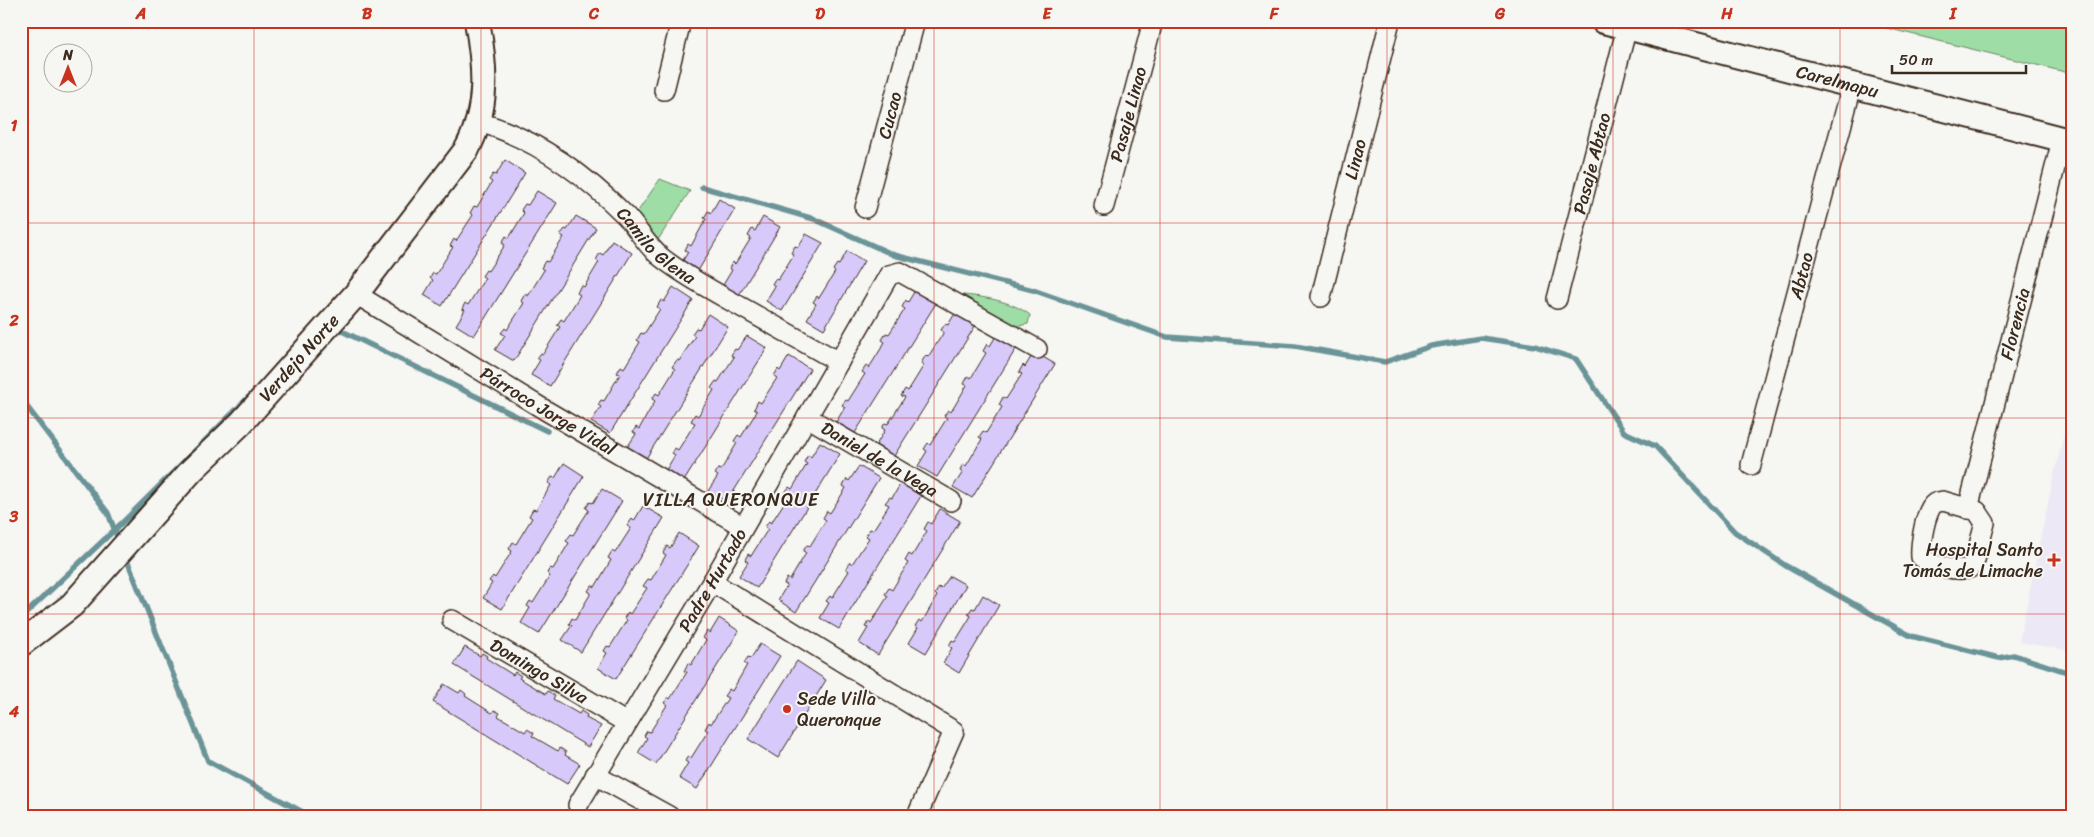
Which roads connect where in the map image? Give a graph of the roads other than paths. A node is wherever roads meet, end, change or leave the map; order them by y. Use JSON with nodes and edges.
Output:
{"nodes":[{"id":1,"x":477,"y":21,"type":"edge"},
{"id":2,"x":681,"y":21,"type":"edge"},
{"id":3,"x":915,"y":21,"type":"edge"},
{"id":4,"x":1153,"y":21,"type":"edge"},
{"id":5,"x":1390,"y":21,"type":"edge"},
{"id":6,"x":1603,"y":21,"type":"edge"},
{"id":7,"x":1627,"y":28,"type":"junction"},
{"id":8,"x":1852,"y":86,"type":"junction"},
{"id":9,"x":664,"y":90,"type":"dead end"},
{"id":10,"x":479,"y":122,"type":"junction"},
{"id":11,"x":2068,"y":141,"type":"edge"},
{"id":12,"x":1104,"y":206,"type":"dead end"},
{"id":13,"x":865,"y":208,"type":"dead end"},
{"id":14,"x":356,"y":294,"type":"junction"},
{"id":15,"x":1321,"y":297,"type":"dead end"},
{"id":16,"x":1557,"y":299,"type":"dead end"},
{"id":17,"x":1037,"y":349,"type":"dead end"},
{"id":18,"x":839,"y":362,"type":"junction"},
{"id":19,"x":807,"y":417,"type":"junction"},
{"id":20,"x":1751,"y":465,"type":"dead end"},
{"id":21,"x":951,"y":501,"type":"dead end"},
{"id":22,"x":1968,"y":509,"type":"dead end"},
{"id":23,"x":742,"y":526,"type":"junction"},
{"id":24,"x":712,"y":582,"type":"junction"},
{"id":25,"x":452,"y":620,"type":"dead end"},
{"id":26,"x":21,"y":644,"type":"edge"},
{"id":27,"x":627,"y":723,"type":"junction"},
{"id":28,"x":595,"y":775,"type":"junction"},
{"id":29,"x":578,"y":805,"type":"dead end"},
{"id":30,"x":669,"y":816,"type":"edge"},
{"id":31,"x":918,"y":816,"type":"edge"}],
"edges":[{"from":1,"to":10,"type":"street","name":"Verdejo Norte"},
{"from":2,"to":9,"type":"street"},
{"from":3,"to":13,"type":"street","name":"Cucao"},
{"from":4,"to":12,"type":"street","name":"Pasaje Linao"},
{"from":5,"to":15,"type":"street","name":"Linao"},
{"from":6,"to":7,"type":"street","name":"Carelmapu"},
{"from":7,"to":8,"type":"street","name":"Carelmapu"},
{"from":7,"to":16,"type":"street","name":"Pasaje Abtao"},
{"from":8,"to":11,"type":"street","name":"Carelmapu"},
{"from":8,"to":20,"type":"street","name":"Abtao"},
{"from":10,"to":14,"type":"street","name":"Verdejo Norte"},
{"from":10,"to":18,"type":"street","name":"Camilo Glena"},
{"from":11,"to":22,"type":"street","name":"Florencia"},
{"from":14,"to":23,"type":"street","name":"Párroco Jorge Vidal"},
{"from":14,"to":26,"type":"street","name":"Verdejo Norte"},
{"from":17,"to":18,"type":"street","name":"Padre Hurtado"},
{"from":18,"to":19,"type":"street","name":"Padre Hurtado"},
{"from":19,"to":21,"type":"street","name":"Daniel de la Vega"},
{"from":19,"to":23,"type":"street","name":"Padre Hurtado"},
{"from":23,"to":24,"type":"street","name":"Padre Hurtado"},
{"from":24,"to":27,"type":"street","name":"Padre Hurtado"},
{"from":24,"to":31,"type":"street"},
{"from":25,"to":27,"type":"street","name":"Domingo Silva"},
{"from":27,"to":28,"type":"street","name":"Padre Hurtado"},
{"from":28,"to":29,"type":"street","name":"Padre Hurtado"},
{"from":28,"to":30,"type":"street"}]}
